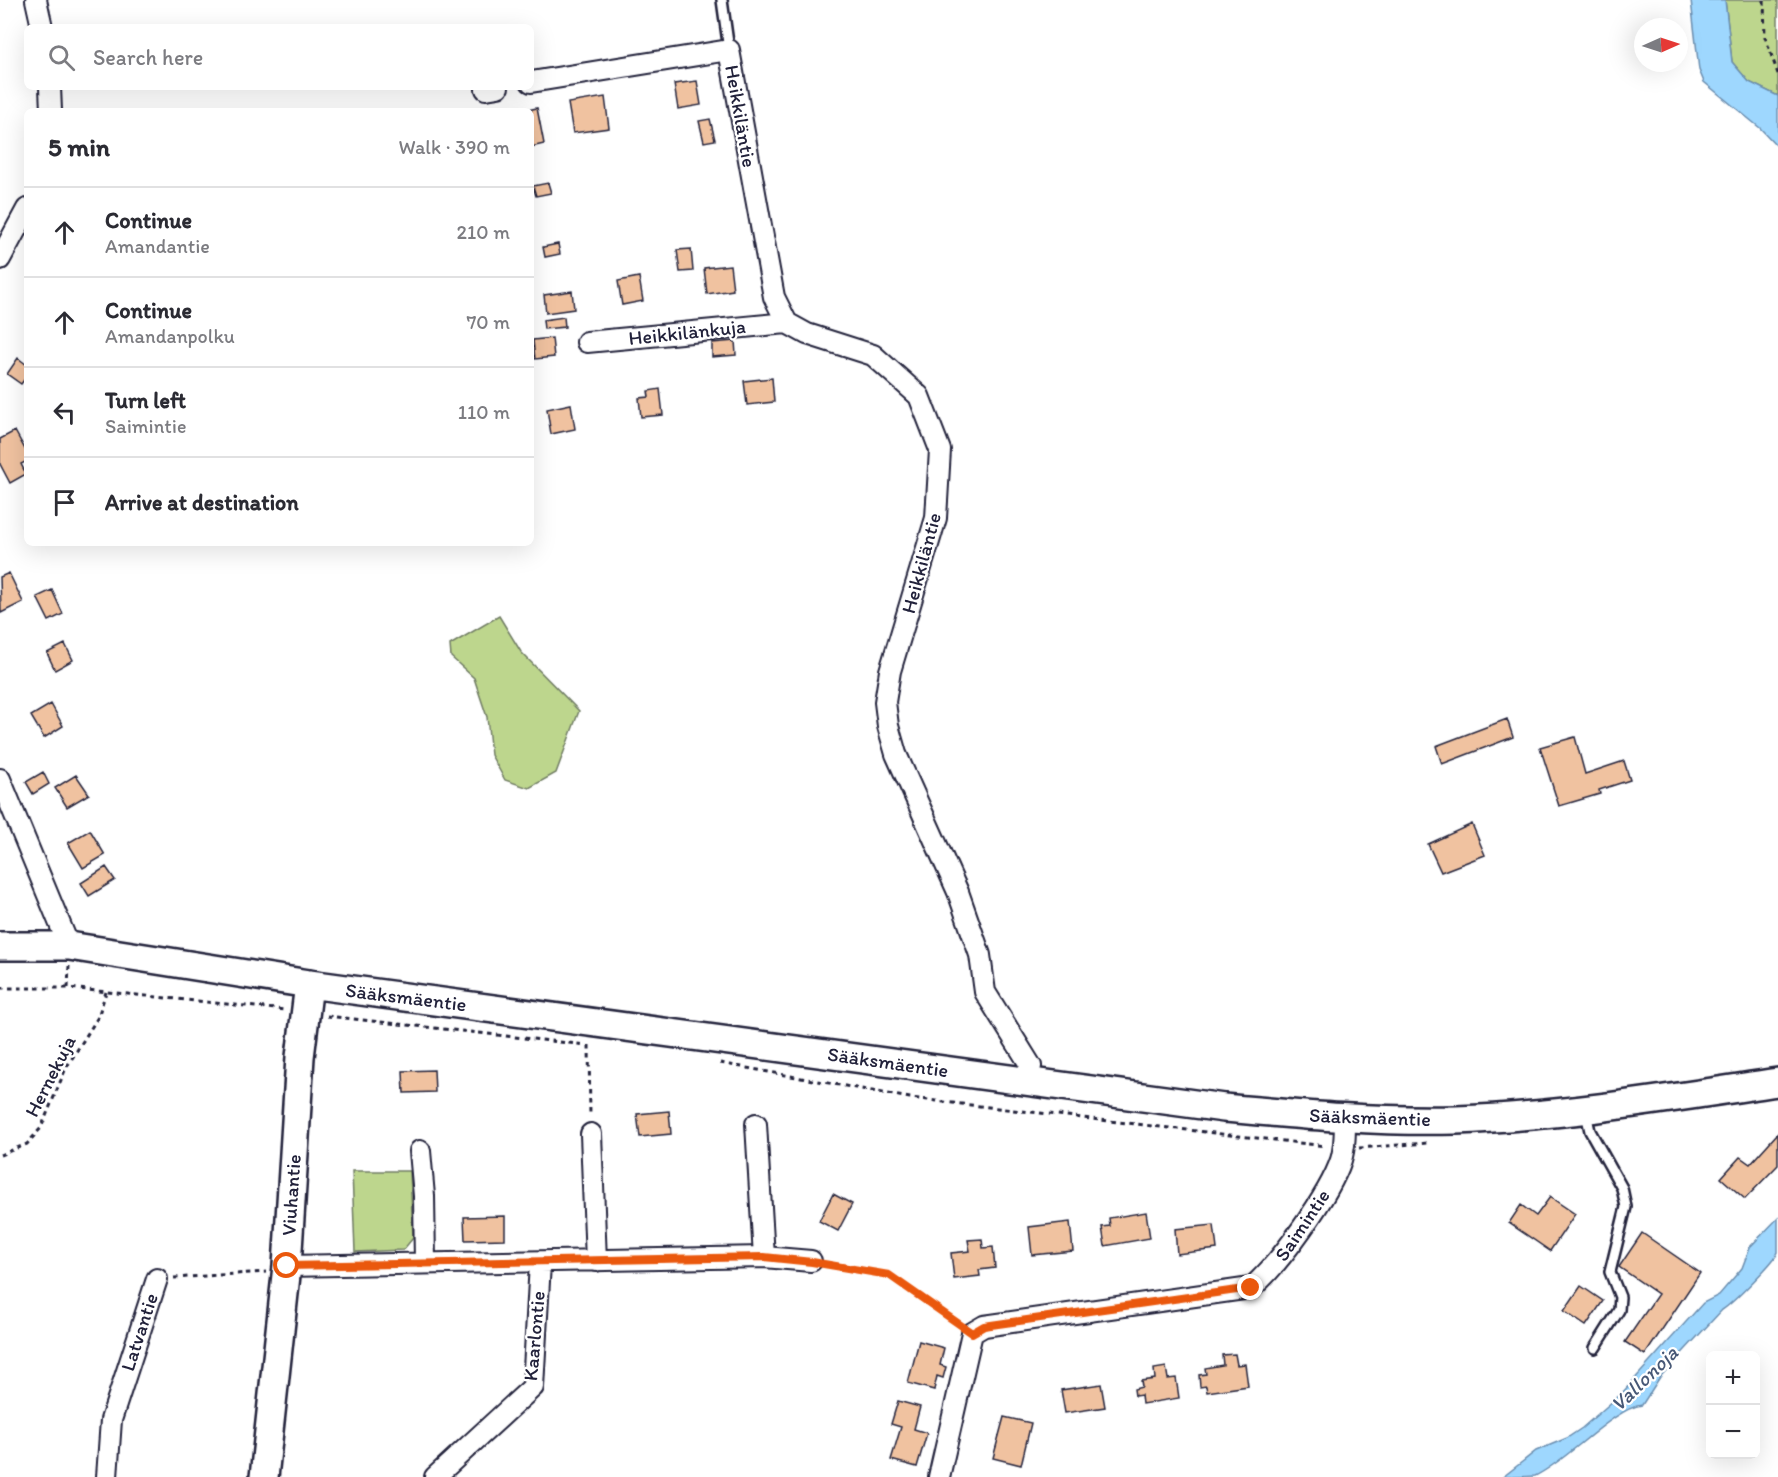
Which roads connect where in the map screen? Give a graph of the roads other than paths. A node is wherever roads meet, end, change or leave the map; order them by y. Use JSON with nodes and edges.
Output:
{"nodes":[{"id":1,"x":36,"y":0,"type":"edge"},
{"id":2,"x":722,"y":0,"type":"edge"},
{"id":3,"x":41,"y":24,"type":"edge"},
{"id":4,"x":729,"y":50,"type":"junction"},
{"id":5,"x":534,"y":82,"type":"edge"},
{"id":6,"x":50,"y":90,"type":"edge"},
{"id":7,"x":51,"y":108,"type":"edge"},
{"id":8,"x":24,"y":215,"type":"edge"},
{"id":9,"x":0,"y":259,"type":"edge"},
{"id":10,"x":787,"y":323,"type":"junction"},
{"id":11,"x":587,"y":342,"type":"dead end"},
{"id":12,"x":0,"y":779,"type":"edge"},
{"id":13,"x":0,"y":946,"type":"edge"},
{"id":14,"x":69,"y":946,"type":"junction"},
{"id":15,"x":309,"y":984,"type":"junction"},
{"id":16,"x":1027,"y":1082,"type":"junction"},
{"id":17,"x":1778,"y":1082,"type":"edge"},
{"id":18,"x":1585,"y":1110,"type":"junction"},
{"id":19,"x":1346,"y":1119,"type":"junction"},
{"id":20,"x":756,"y":1124,"type":"dead end"},
{"id":21,"x":591,"y":1134,"type":"road end"},
{"id":22,"x":420,"y":1151,"type":"dead end"},
{"id":23,"x":764,"y":1257,"type":"junction"},
{"id":24,"x":596,"y":1261,"type":"junction"},
{"id":25,"x":812,"y":1262,"type":"road end"},
{"id":26,"x":425,"y":1263,"type":"junction"},
{"id":27,"x":540,"y":1263,"type":"junction"},
{"id":28,"x":286,"y":1268,"type":"junction"},
{"id":29,"x":157,"y":1279,"type":"road end"},
{"id":30,"x":1595,"y":1348,"type":"dead end"},
{"id":31,"x":108,"y":1477,"type":"edge"},
{"id":32,"x":264,"y":1477,"type":"edge"},
{"id":33,"x":435,"y":1477,"type":"edge"},
{"id":34,"x":939,"y":1477,"type":"edge"}],
"edges":[{"from":1,"to":3,"type":"street"},
{"from":2,"to":4,"type":"lane"},
{"from":4,"to":5,"type":"street","name":"Heikkiläntie"},
{"from":4,"to":10,"type":"street","name":"Heikkiläntie"},
{"from":6,"to":7,"type":"street"},
{"from":8,"to":9,"type":"street"},
{"from":10,"to":11,"type":"street","name":"Heikkilänkuja"},
{"from":10,"to":16,"type":"street","name":"Heikkiläntie"},
{"from":12,"to":14,"type":"street"},
{"from":13,"to":14,"type":"street","name":"Sääksmäentie"},
{"from":14,"to":15,"type":"street","name":"Sääksmäentie"},
{"from":15,"to":16,"type":"street","name":"Sääksmäentie"},
{"from":15,"to":28,"type":"street","name":"Viuhantie"},
{"from":16,"to":19,"type":"street","name":"Sääksmäentie"},
{"from":17,"to":18,"type":"street","name":"Sääksmäentie"},
{"from":18,"to":19,"type":"street","name":"Sääksmäentie"},
{"from":18,"to":30,"type":"lane"},
{"from":19,"to":34,"type":"street","name":"Saimintie"},
{"from":20,"to":23,"type":"street"},
{"from":21,"to":24,"type":"street"},
{"from":22,"to":26,"type":"street"},
{"from":23,"to":24,"type":"street"},
{"from":23,"to":25,"type":"street"},
{"from":24,"to":27,"type":"street"},
{"from":26,"to":27,"type":"street"},
{"from":26,"to":28,"type":"street"},
{"from":27,"to":33,"type":"street","name":"Kaarlontie"},
{"from":28,"to":32,"type":"street","name":"Viuhantie"},
{"from":29,"to":31,"type":"street","name":"Latvantie"}]}
